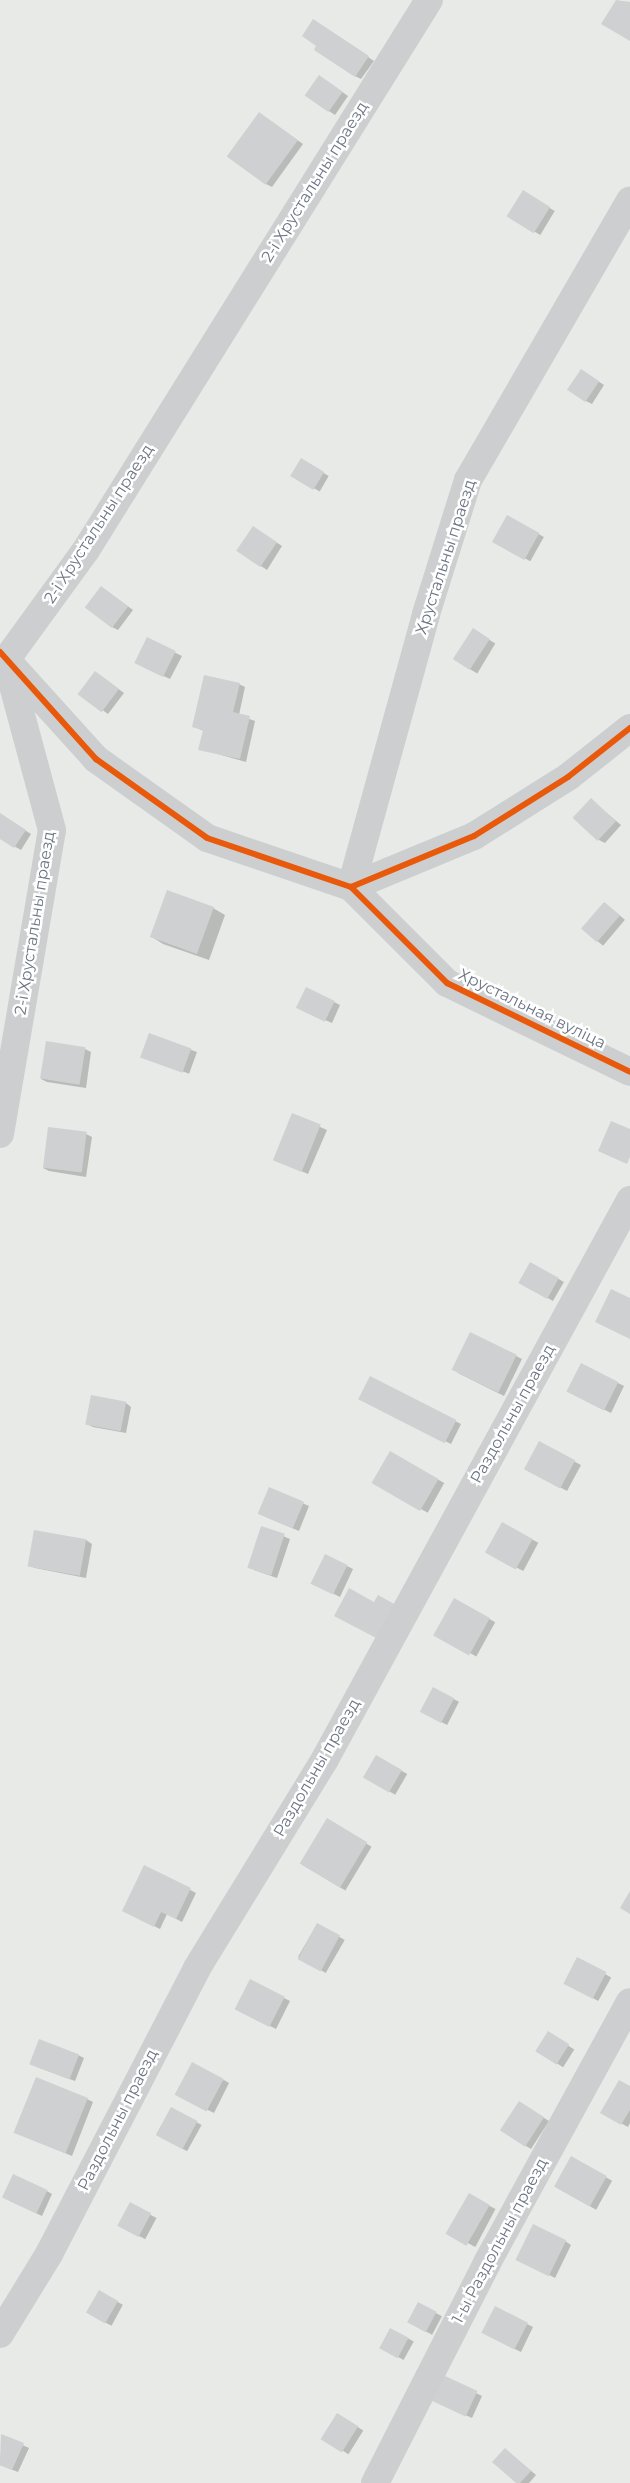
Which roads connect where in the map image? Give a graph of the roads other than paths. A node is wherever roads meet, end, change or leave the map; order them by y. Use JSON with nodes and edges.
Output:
{"nodes":[{"id":1,"x":429,"y":0,"type":"edge"},
{"id":2,"x":630,"y":200,"type":"edge"},
{"id":3,"x":3,"y":656,"type":"edge"},
{"id":4,"x":630,"y":728,"type":"edge"},
{"id":5,"x":351,"y":887,"type":"junction"},
{"id":6,"x":630,"y":1072,"type":"edge"},
{"id":7,"x":0,"y":1134,"type":"edge"},
{"id":8,"x":630,"y":1200,"type":"edge"},
{"id":9,"x":630,"y":2002,"type":"edge"},
{"id":10,"x":0,"y":2334,"type":"edge"},
{"id":11,"x":375,"y":2483,"type":"edge"}],
"edges":[{"from":1,"to":3,"type":"street","name":"2-і Хрустальны праезд"},
{"from":2,"to":5,"type":"street","name":"Хрустальны праезд"},
{"from":3,"to":5,"type":"street","name":"Хрустальная вуліца"},
{"from":3,"to":7,"type":"street","name":"2-і Хрустальны праезд"},
{"from":4,"to":5,"type":"street"},
{"from":5,"to":6,"type":"street","name":"Хрустальная вуліца"},
{"from":8,"to":10,"type":"street","name":"Раздольны праезд"},
{"from":9,"to":11,"type":"street","name":"1-ы Раздольны праезд"}]}
